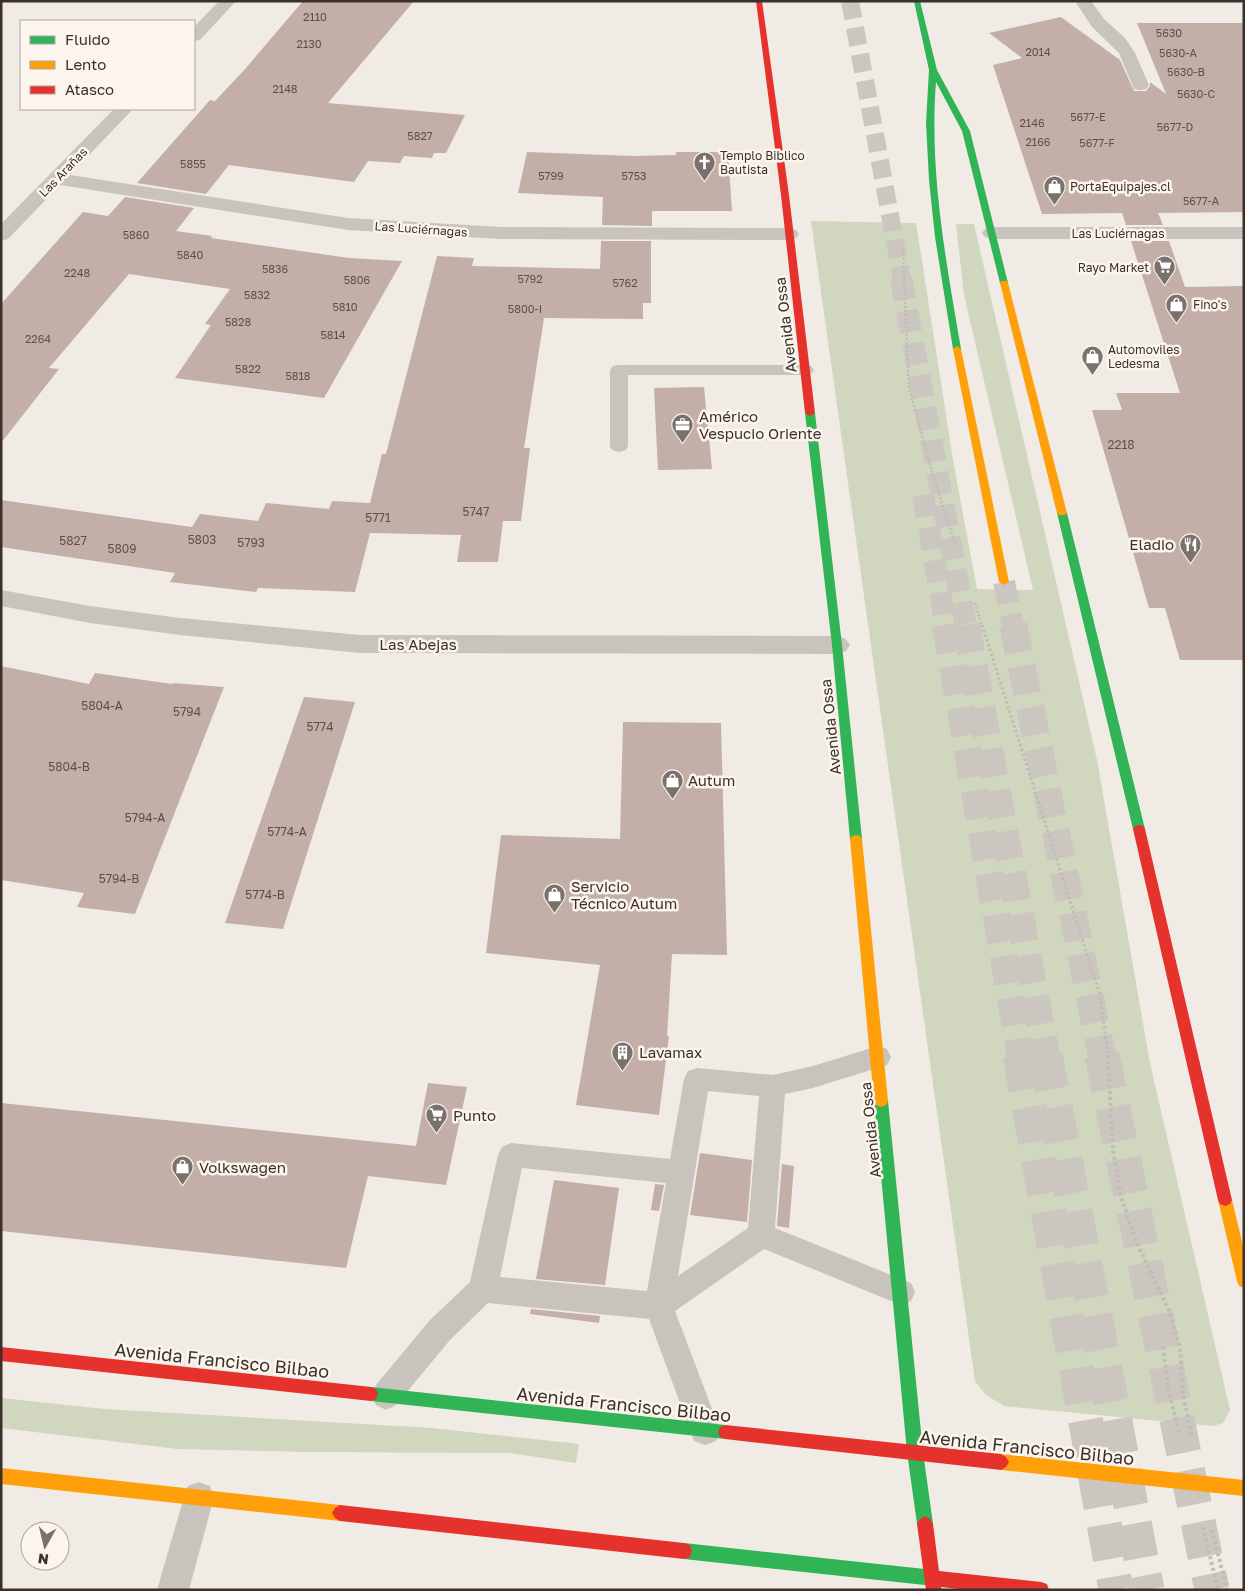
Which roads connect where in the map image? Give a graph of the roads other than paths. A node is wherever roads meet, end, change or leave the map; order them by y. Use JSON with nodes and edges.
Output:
{"nodes":[{"id":1,"x":228,"y":1,"type":"edge"},
{"id":2,"x":759,"y":1,"type":"edge"},
{"id":3,"x":917,"y":1,"type":"edge"},
{"id":4,"x":1083,"y":1,"type":"edge"},
{"id":5,"x":195,"y":35,"type":"edge"},
{"id":6,"x":933,"y":70,"type":"junction"},
{"id":7,"x":1140,"y":85,"type":"dead end"},
{"id":8,"x":123,"y":110,"type":"edge"},
{"id":9,"x":56,"y":179,"type":"junction"},
{"id":10,"x":1244,"y":232,"type":"edge"},
{"id":11,"x":992,"y":233,"type":"junction"},
{"id":12,"x":789,"y":234,"type":"junction"},
{"id":13,"x":1,"y":235,"type":"edge"},
{"id":14,"x":805,"y":370,"type":"junction"},
{"id":15,"x":619,"y":446,"type":"dead end"},
{"id":16,"x":1004,"y":582,"type":"tunnel mouth"},
{"id":17,"x":1,"y":598,"type":"edge"},
{"id":18,"x":837,"y":645,"type":"junction"},
{"id":19,"x":878,"y":1057,"type":"junction"},
{"id":20,"x":773,"y":1086,"type":"junction"},
{"id":21,"x":681,"y":1172,"type":"junction"},
{"id":22,"x":761,"y":1235,"type":"junction"},
{"id":23,"x":1244,"y":1281,"type":"edge"},
{"id":24,"x":483,"y":1289,"type":"junction"},
{"id":25,"x":901,"y":1292,"type":"junction"},
{"id":26,"x":659,"y":1306,"type":"junction"},
{"id":27,"x":1,"y":1354,"type":"edge"},
{"id":28,"x":386,"y":1396,"type":"junction"},
{"id":29,"x":705,"y":1430,"type":"junction"},
{"id":30,"x":915,"y":1452,"type":"junction"},
{"id":31,"x":1,"y":1476,"type":"edge"},
{"id":32,"x":1244,"y":1488,"type":"edge"},
{"id":33,"x":199,"y":1497,"type":"junction"},
{"id":34,"x":932,"y":1578,"type":"junction"},
{"id":35,"x":173,"y":1590,"type":"edge"},
{"id":36,"x":934,"y":1590,"type":"edge"},
{"id":37,"x":1042,"y":1590,"type":"edge"}],
"edges":[{"from":1,"to":5,"type":"street"},
{"from":2,"to":12,"type":"main road","name":"Avenida Ossa"},
{"from":3,"to":6,"type":"main road"},
{"from":4,"to":7,"type":"street"},
{"from":6,"to":11,"type":"main road"},
{"from":6,"to":16,"type":"main road"},
{"from":8,"to":9,"type":"street","name":"Las Arañas"},
{"from":9,"to":12,"type":"street","name":"Las Luciérnagas"},
{"from":9,"to":13,"type":"street","name":"Las Arañas"},
{"from":10,"to":11,"type":"street","name":"Las Luciérnagas"},
{"from":11,"to":23,"type":"main road"},
{"from":12,"to":14,"type":"main road","name":"Avenida Ossa"},
{"from":14,"to":15,"type":"lane"},
{"from":14,"to":18,"type":"main road","name":"Avenida Ossa"},
{"from":17,"to":18,"type":"street","name":"Las Abejas"},
{"from":18,"to":19,"type":"main road","name":"Avenida Ossa"},
{"from":19,"to":20,"type":"lane"},
{"from":19,"to":25,"type":"main road","name":"Avenida Ossa"},
{"from":20,"to":21,"type":"lane"},
{"from":20,"to":22,"type":"lane"},
{"from":21,"to":24,"type":"lane"},
{"from":21,"to":26,"type":"lane"},
{"from":22,"to":25,"type":"lane"},
{"from":22,"to":26,"type":"lane"},
{"from":24,"to":26,"type":"lane"},
{"from":24,"to":28,"type":"lane"},
{"from":25,"to":30,"type":"main road","name":"Avenida Ossa"},
{"from":26,"to":29,"type":"lane"},
{"from":27,"to":28,"type":"main road","name":"Avenida Francisco Bilbao"},
{"from":28,"to":29,"type":"main road","name":"Avenida Francisco Bilbao"},
{"from":29,"to":30,"type":"main road","name":"Avenida Francisco Bilbao"},
{"from":30,"to":32,"type":"main road","name":"Avenida Francisco Bilbao"},
{"from":30,"to":34,"type":"main road","name":"Avenida Ossa"},
{"from":31,"to":33,"type":"main road"},
{"from":33,"to":34,"type":"main road"},
{"from":33,"to":35,"type":"lane"},
{"from":34,"to":36,"type":"main road","name":"Avenida Ossa"},
{"from":34,"to":37,"type":"main road"}]}
